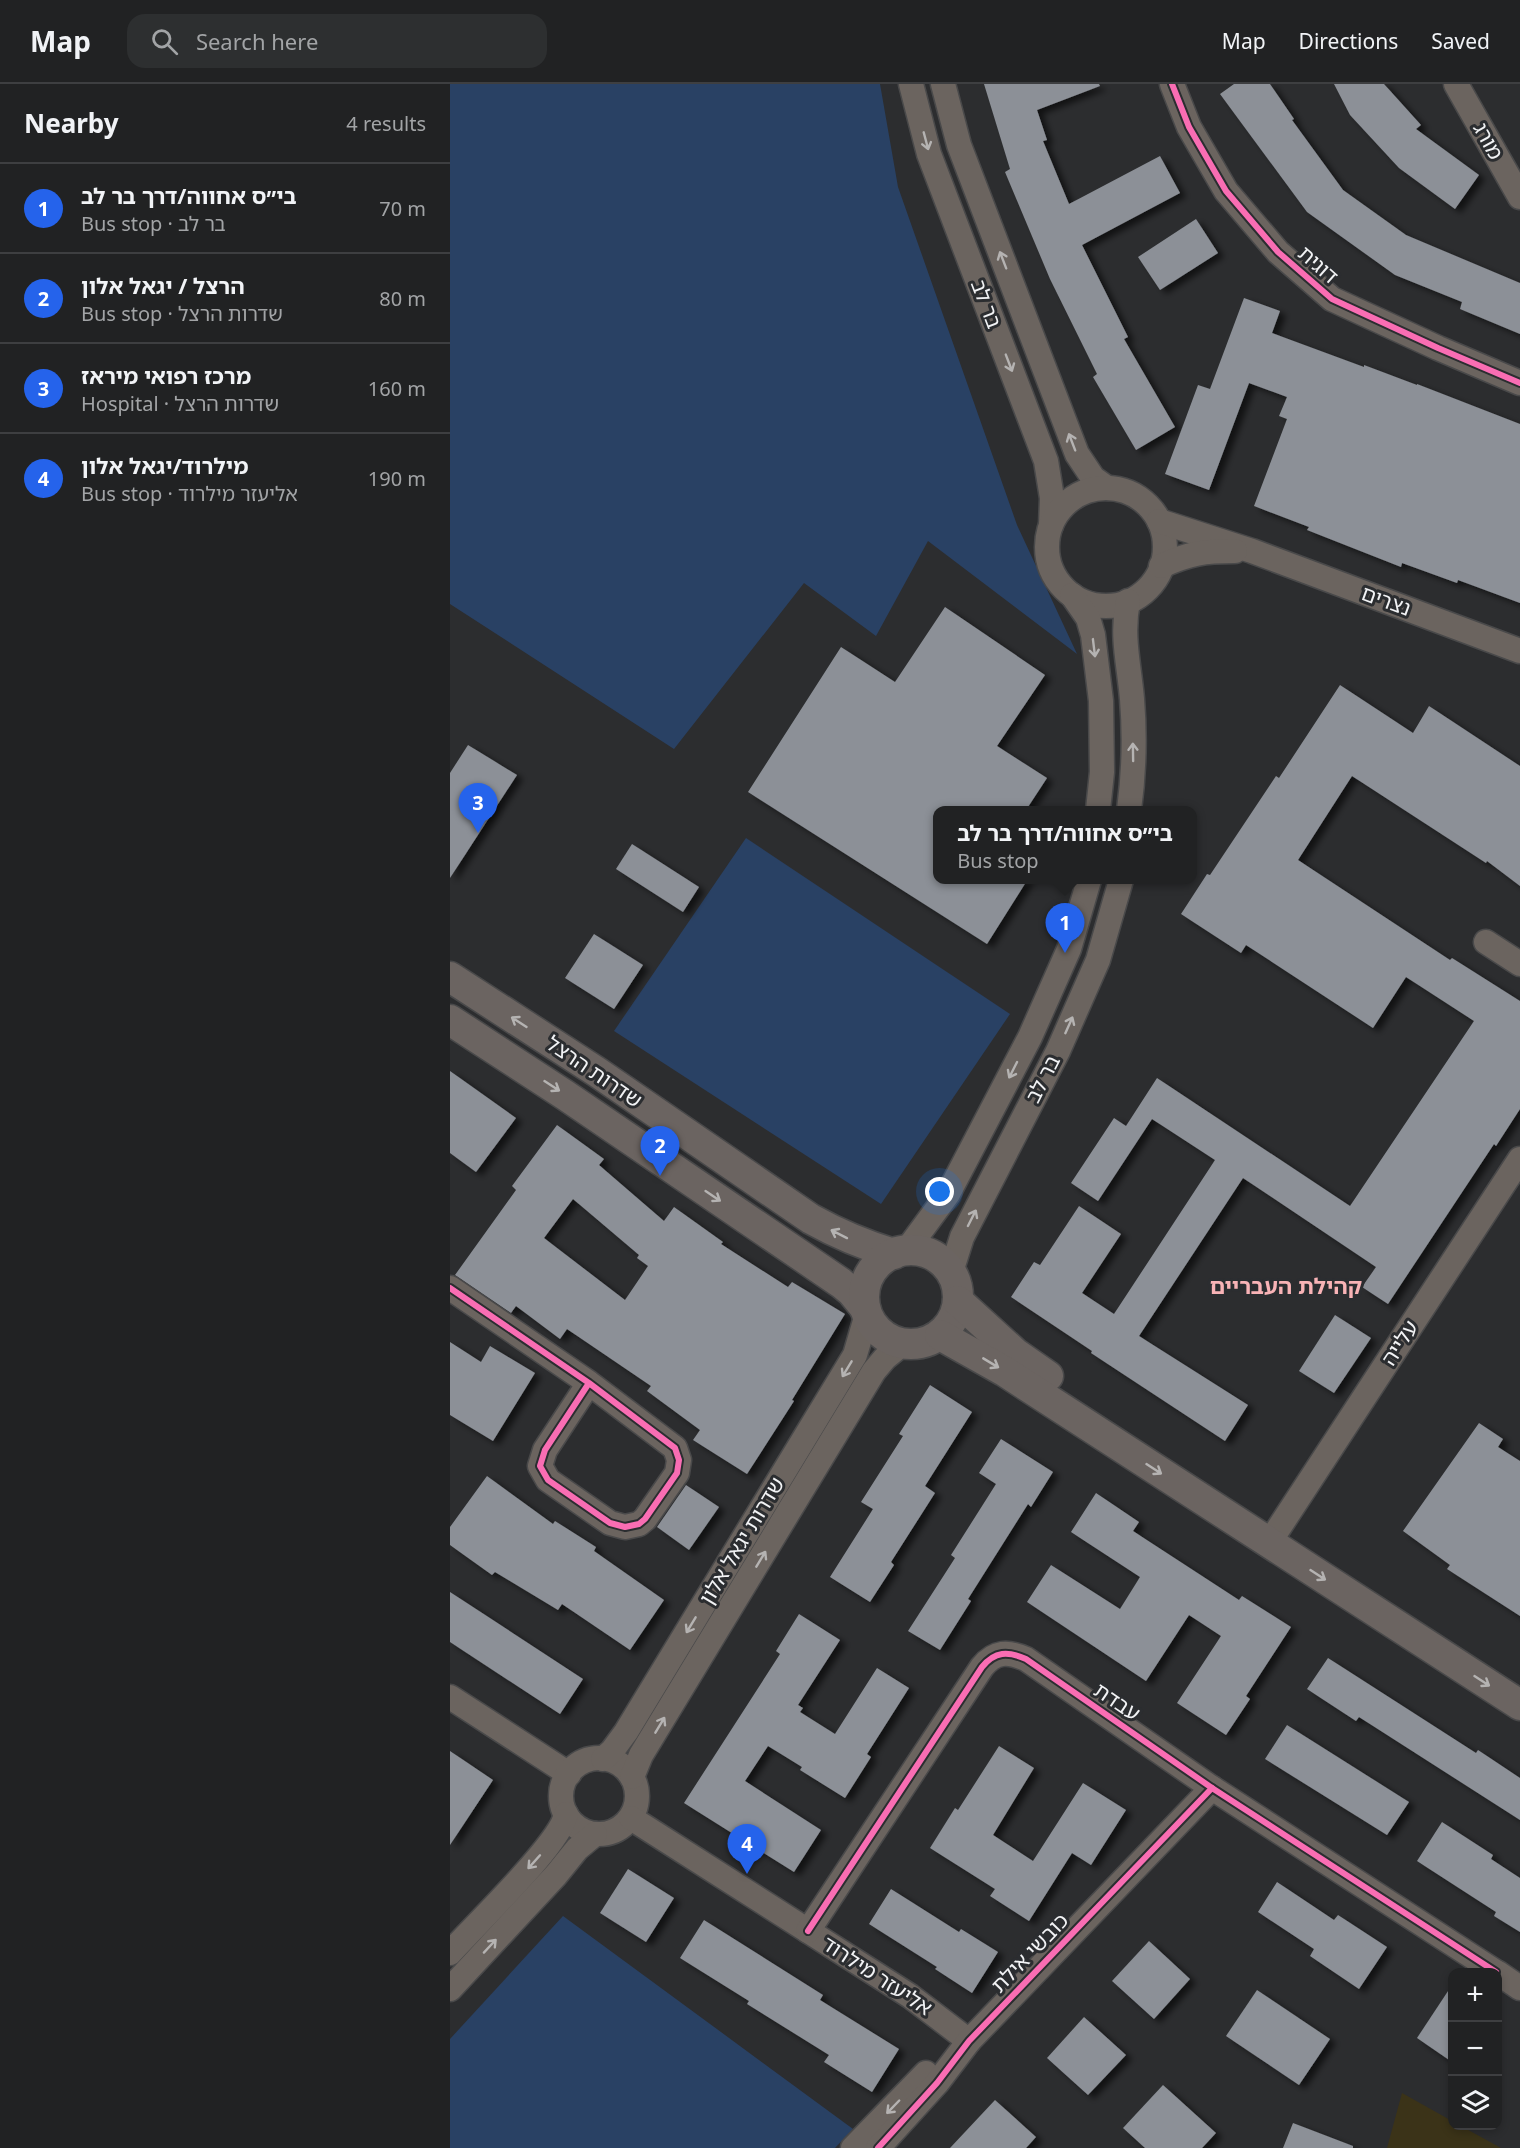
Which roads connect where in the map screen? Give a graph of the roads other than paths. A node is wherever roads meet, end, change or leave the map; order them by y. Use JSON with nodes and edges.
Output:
{"nodes":[{"id":1,"x":911,"y":84,"type":"edge"},
{"id":2,"x":943,"y":84,"type":"edge"},
{"id":3,"x":1172,"y":84,"type":"edge"},
{"id":4,"x":1456,"y":84,"type":"edge"},
{"id":5,"x":1520,"y":197,"type":"edge"},
{"id":6,"x":1520,"y":382,"type":"edge"},
{"id":7,"x":1107,"y":488,"type":"junction"},
{"id":8,"x":1158,"y":521,"type":"junction"},
{"id":9,"x":1051,"y":525,"type":"junction"},
{"id":10,"x":1252,"y":551,"type":"junction"},
{"id":11,"x":1161,"y":566,"type":"junction"},
{"id":12,"x":1072,"y":595,"type":"junction"},
{"id":13,"x":1128,"y":601,"type":"junction"},
{"id":14,"x":1520,"y":651,"type":"edge"},
{"id":15,"x":1098,"y":806,"type":"edge"},
{"id":16,"x":1130,"y":806,"type":"edge"},
{"id":17,"x":1088,"y":884,"type":"edge"},
{"id":18,"x":1121,"y":884,"type":"edge"},
{"id":19,"x":1486,"y":942,"type":"dead end"},
{"id":20,"x":1520,"y":964,"type":"edge"},
{"id":21,"x":450,"y":977,"type":"edge"},
{"id":22,"x":450,"y":1020,"type":"edge"},
{"id":23,"x":1520,"y":1159,"type":"edge"},
{"id":24,"x":900,"y":1252,"type":"junction"},
{"id":25,"x":951,"y":1272,"type":"junction"},
{"id":26,"x":450,"y":1288,"type":"edge"},
{"id":27,"x":958,"y":1301,"type":"junction"},
{"id":28,"x":866,"y":1311,"type":"junction"},
{"id":29,"x":940,"y":1335,"type":"junction"},
{"id":30,"x":902,"y":1344,"type":"junction"},
{"id":31,"x":589,"y":1383,"type":"junction"},
{"id":32,"x":1275,"y":1535,"type":"junction"},
{"id":33,"x":1520,"y":1680,"type":"edge"},
{"id":34,"x":450,"y":1697,"type":"edge"},
{"id":35,"x":1520,"y":1705,"type":"edge"},
{"id":36,"x":603,"y":1759,"type":"junction"},
{"id":37,"x":569,"y":1774,"type":"junction"},
{"id":38,"x":632,"y":1777,"type":"junction"},
{"id":39,"x":1212,"y":1788,"type":"junction"},
{"id":40,"x":566,"y":1814,"type":"junction"},
{"id":41,"x":631,"y":1818,"type":"junction"},
{"id":42,"x":595,"y":1834,"type":"junction"},
{"id":43,"x":808,"y":1931,"type":"junction"},
{"id":44,"x":450,"y":1953,"type":"edge"},
{"id":45,"x":1489,"y":1968,"type":"edge"},
{"id":46,"x":1502,"y":1976,"type":"edge"},
{"id":47,"x":1520,"y":1988,"type":"edge"},
{"id":48,"x":450,"y":1989,"type":"edge"},
{"id":49,"x":969,"y":2041,"type":"junction"},
{"id":50,"x":853,"y":2148,"type":"edge"},
{"id":51,"x":878,"y":2148,"type":"edge"}],
"edges":[{"from":1,"to":9,"type":"street","name":"בר לב","one_way":true},
{"from":7,"to":2,"type":"street","name":"בר לב","one_way":true},
{"from":3,"to":6,"type":"street","name":"דוגית"},
{"from":4,"to":5,"type":"street","name":"מורג"},
{"from":7,"to":8,"type":"street"},
{"from":7,"to":9,"type":"street"},
{"from":8,"to":10,"type":"street","name":"נצרים"},
{"from":8,"to":11,"type":"street"},
{"from":9,"to":12,"type":"street"},
{"from":10,"to":11,"type":"street","name":"נצרים"},
{"from":10,"to":14,"type":"street","name":"נצרים"},
{"from":11,"to":13,"type":"street"},
{"from":12,"to":13,"type":"street"},
{"from":12,"to":15,"type":"street","one_way":true},
{"from":16,"to":13,"type":"street","one_way":true},
{"from":17,"to":24,"type":"street","name":"בר לב","one_way":true},
{"from":25,"to":18,"type":"street","name":"בר לב","one_way":true},
{"from":19,"to":20,"type":"street"},
{"from":24,"to":21,"type":"main road","name":"שדרות הרצל","one_way":true},
{"from":22,"to":28,"type":"main road","name":"שדרות הרצל","one_way":true},
{"from":23,"to":32,"type":"street","name":"עלייה"},
{"from":24,"to":25,"type":"main road"},
{"from":24,"to":28,"type":"main road"},
{"from":25,"to":27,"type":"main road"},
{"from":26,"to":31,"type":"street"},
{"from":27,"to":29,"type":"main road"},
{"from":27,"to":32,"type":"main road"},
{"from":28,"to":30,"type":"main road"},
{"from":28,"to":36,"type":"street","name":"שדרות יגאל אלון","one_way":true},
{"from":29,"to":30,"type":"main road"},
{"from":29,"to":32,"type":"main road","one_way":true},
{"from":38,"to":30,"type":"street","name":"שדרות יגאל אלון","one_way":true},
{"from":31,"to":31,"type":"street"},
{"from":32,"to":33,"type":"main road"},
{"from":32,"to":35,"type":"main road","one_way":true},
{"from":34,"to":37,"type":"street"},
{"from":36,"to":37,"type":"street"},
{"from":36,"to":38,"type":"street"},
{"from":37,"to":40,"type":"street"},
{"from":38,"to":41,"type":"street"},
{"from":39,"to":43,"type":"street","name":"עבדת"},
{"from":39,"to":45,"type":"street","name":"עבדת"},
{"from":39,"to":49,"type":"street","name":"כובשי אילת"},
{"from":40,"to":42,"type":"street"},
{"from":40,"to":44,"type":"street","one_way":true},
{"from":41,"to":42,"type":"street"},
{"from":41,"to":43,"type":"street","name":"אליעזר מילרוד"},
{"from":48,"to":42,"type":"street","one_way":true},
{"from":43,"to":49,"type":"street","name":"אליעזר מילרוד"},
{"from":46,"to":47,"type":"street","name":"עבדת"},
{"from":49,"to":50,"type":"street","name":"כובשי אילת","one_way":true},
{"from":49,"to":51,"type":"street","name":"כובשי אילת"}]}
